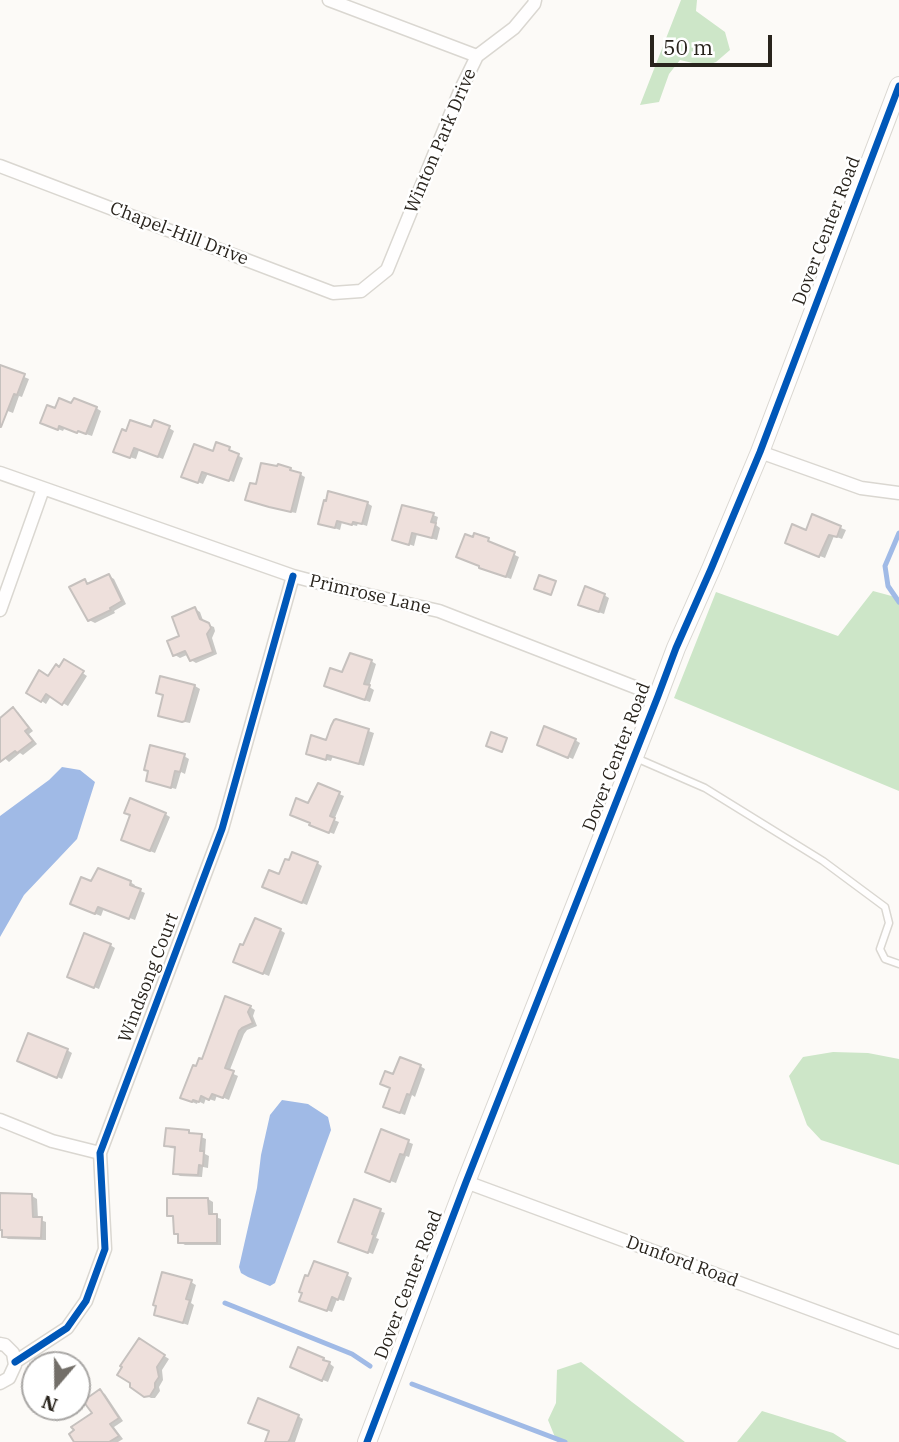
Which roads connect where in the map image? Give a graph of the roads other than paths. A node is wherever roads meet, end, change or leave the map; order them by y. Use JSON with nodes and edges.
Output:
{"nodes":[{"id":1,"x":329,"y":0,"type":"edge"},
{"id":2,"x":535,"y":0,"type":"edge"},
{"id":3,"x":477,"y":56,"type":"junction"},
{"id":4,"x":899,"y":86,"type":"edge"},
{"id":5,"x":0,"y":166,"type":"edge"},
{"id":6,"x":361,"y":291,"type":"joint"},
{"id":7,"x":760,"y":452,"type":"junction"},
{"id":8,"x":0,"y":473,"type":"edge"},
{"id":9,"x":43,"y":489,"type":"junction"},
{"id":10,"x":899,"y":493,"type":"edge"},
{"id":11,"x":293,"y":576,"type":"junction"},
{"id":12,"x":0,"y":610,"type":"edge"},
{"id":13,"x":658,"y":696,"type":"junction"},
{"id":14,"x":634,"y":757,"type":"junction"},
{"id":15,"x":899,"y":964,"type":"edge"},
{"id":16,"x":0,"y":1120,"type":"edge"},
{"id":17,"x":100,"y":1153,"type":"junction"},
{"id":18,"x":466,"y":1182,"type":"junction"},
{"id":19,"x":899,"y":1342,"type":"edge"},
{"id":20,"x":0,"y":1344,"type":"edge"},
{"id":21,"x":15,"y":1362,"type":"junction"},
{"id":22,"x":0,"y":1383,"type":"edge"},
{"id":23,"x":367,"y":1442,"type":"edge"}],
"edges":[{"from":1,"to":3,"type":"street"},
{"from":2,"to":3,"type":"street","name":"Winton Park Drive"},
{"from":3,"to":6,"type":"street","name":"Winton Park Drive"},
{"from":4,"to":7,"type":"street","name":"Dover Center Road"},
{"from":5,"to":6,"type":"street","name":"Chapel-Hill Drive"},
{"from":7,"to":10,"type":"street"},
{"from":7,"to":13,"type":"street","name":"Dover Center Road"},
{"from":8,"to":9,"type":"street","name":"Primrose Lane"},
{"from":9,"to":11,"type":"street","name":"Primrose Lane"},
{"from":9,"to":12,"type":"street"},
{"from":11,"to":13,"type":"street","name":"Primrose Lane"},
{"from":11,"to":17,"type":"street","name":"Windsong Court"},
{"from":13,"to":14,"type":"street","name":"Dover Center Road"},
{"from":14,"to":15,"type":"lane"},
{"from":14,"to":18,"type":"street","name":"Dover Center Road"},
{"from":16,"to":17,"type":"street"},
{"from":17,"to":21,"type":"street","name":"Windsong Court"},
{"from":18,"to":19,"type":"street","name":"Dunford Road"},
{"from":18,"to":23,"type":"street","name":"Dover Center Road"},
{"from":20,"to":21,"type":"street"},
{"from":21,"to":22,"type":"street","name":"Windsong Court"}]}
